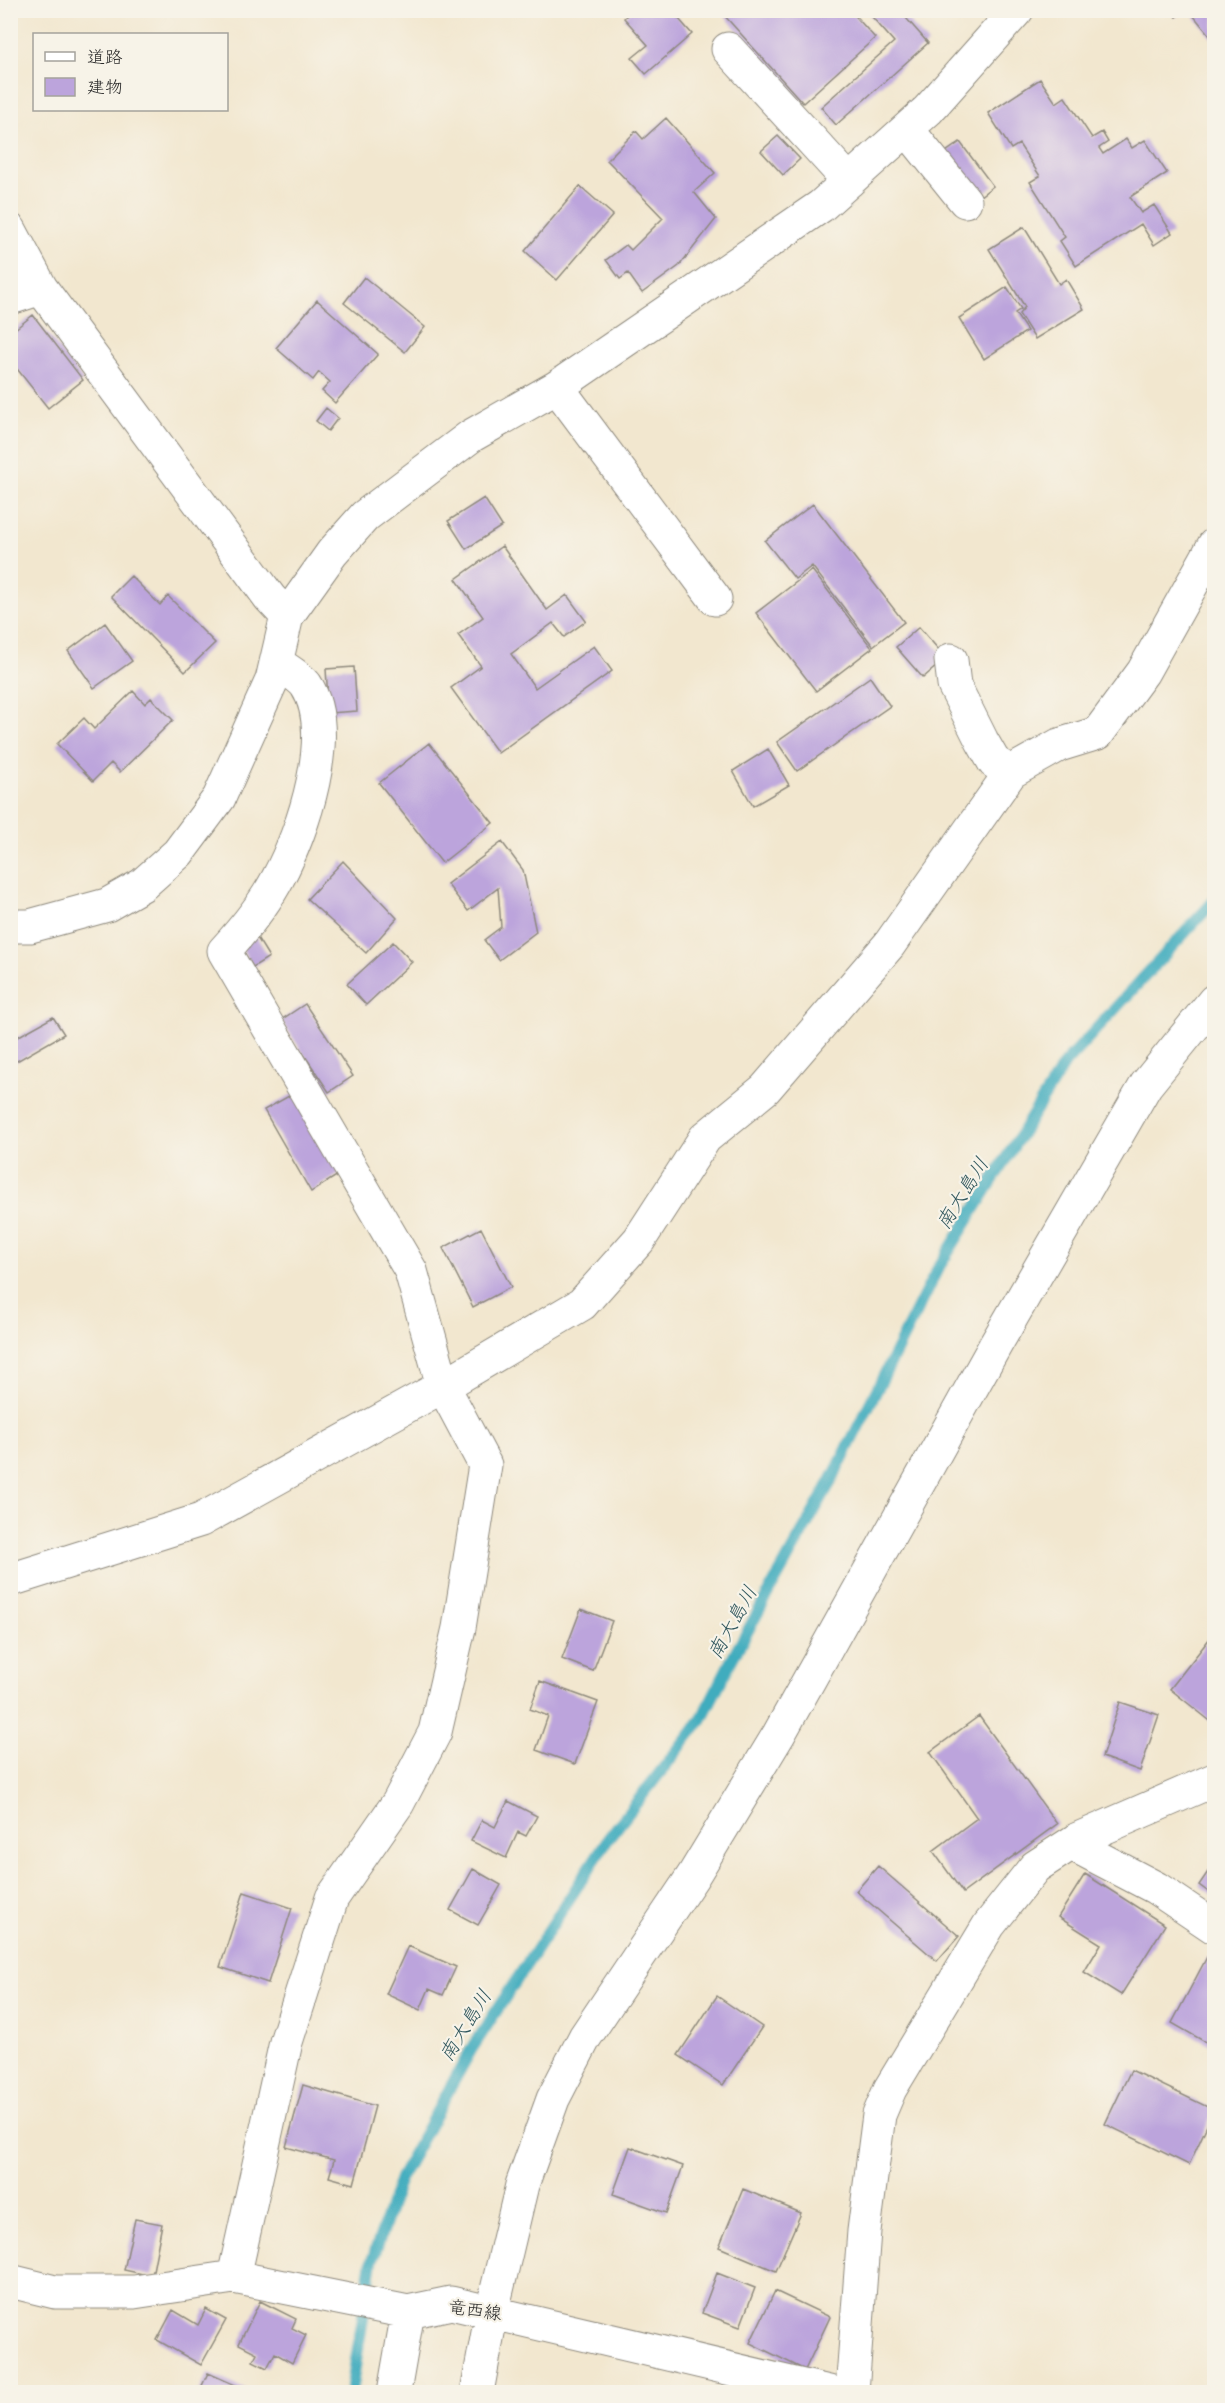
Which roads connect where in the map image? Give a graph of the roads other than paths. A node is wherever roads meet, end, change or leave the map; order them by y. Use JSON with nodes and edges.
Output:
{"nodes":[{"id":1,"x":1017,"y":10,"type":"edge"},
{"id":2,"x":728,"y":49,"type":"dead end"},
{"id":3,"x":907,"y":129,"type":"junction"},
{"id":4,"x":849,"y":181,"type":"junction"},
{"id":5,"x":965,"y":201,"type":"dead end"},
{"id":6,"x":10,"y":230,"type":"edge"},
{"id":7,"x":42,"y":288,"type":"junction"},
{"id":8,"x":10,"y":298,"type":"edge"},
{"id":9,"x":557,"y":387,"type":"junction"},
{"id":10,"x":1215,"y":545,"type":"edge"},
{"id":11,"x":715,"y":599,"type":"dead end"},
{"id":12,"x":287,"y":616,"type":"junction"},
{"id":13,"x":951,"y":660,"type":"dead end"},
{"id":14,"x":277,"y":663,"type":"junction"},
{"id":15,"x":1011,"y":772,"type":"junction"},
{"id":16,"x":10,"y":926,"type":"edge"},
{"id":17,"x":1215,"y":1001,"type":"edge"},
{"id":18,"x":442,"y":1386,"type":"junction"},
{"id":19,"x":10,"y":1580,"type":"edge"},
{"id":20,"x":1215,"y":1780,"type":"edge"},
{"id":21,"x":1072,"y":1844,"type":"junction"},
{"id":22,"x":1215,"y":1927,"type":"edge"},
{"id":23,"x":234,"y":2277,"type":"junction"},
{"id":24,"x":10,"y":2281,"type":"edge"},
{"id":25,"x":492,"y":2311,"type":"junction"},
{"id":26,"x":408,"y":2312,"type":"junction"},
{"id":27,"x":394,"y":2392,"type":"edge"},
{"id":28,"x":477,"y":2392,"type":"edge"},
{"id":29,"x":829,"y":2392,"type":"edge"},
{"id":30,"x":852,"y":2392,"type":"edge"}],
"edges":[{"from":1,"to":3,"type":"street"},
{"from":2,"to":4,"type":"street"},
{"from":3,"to":4,"type":"street"},
{"from":3,"to":5,"type":"street"},
{"from":4,"to":9,"type":"street"},
{"from":6,"to":7,"type":"street"},
{"from":7,"to":8,"type":"street"},
{"from":7,"to":12,"type":"street"},
{"from":9,"to":11,"type":"street"},
{"from":9,"to":12,"type":"street"},
{"from":10,"to":15,"type":"street"},
{"from":12,"to":14,"type":"street"},
{"from":13,"to":15,"type":"street"},
{"from":14,"to":16,"type":"street"},
{"from":14,"to":18,"type":"street"},
{"from":15,"to":18,"type":"street"},
{"from":17,"to":25,"type":"street"},
{"from":18,"to":19,"type":"street"},
{"from":18,"to":23,"type":"street"},
{"from":20,"to":21,"type":"street"},
{"from":21,"to":22,"type":"street"},
{"from":21,"to":30,"type":"street"},
{"from":23,"to":24,"type":"street","name":"竜西線"},
{"from":23,"to":26,"type":"street","name":"竜西線"},
{"from":25,"to":26,"type":"street","name":"竜西線"},
{"from":25,"to":28,"type":"street"},
{"from":25,"to":29,"type":"street","name":"竜西線"},
{"from":26,"to":27,"type":"street"}]}
